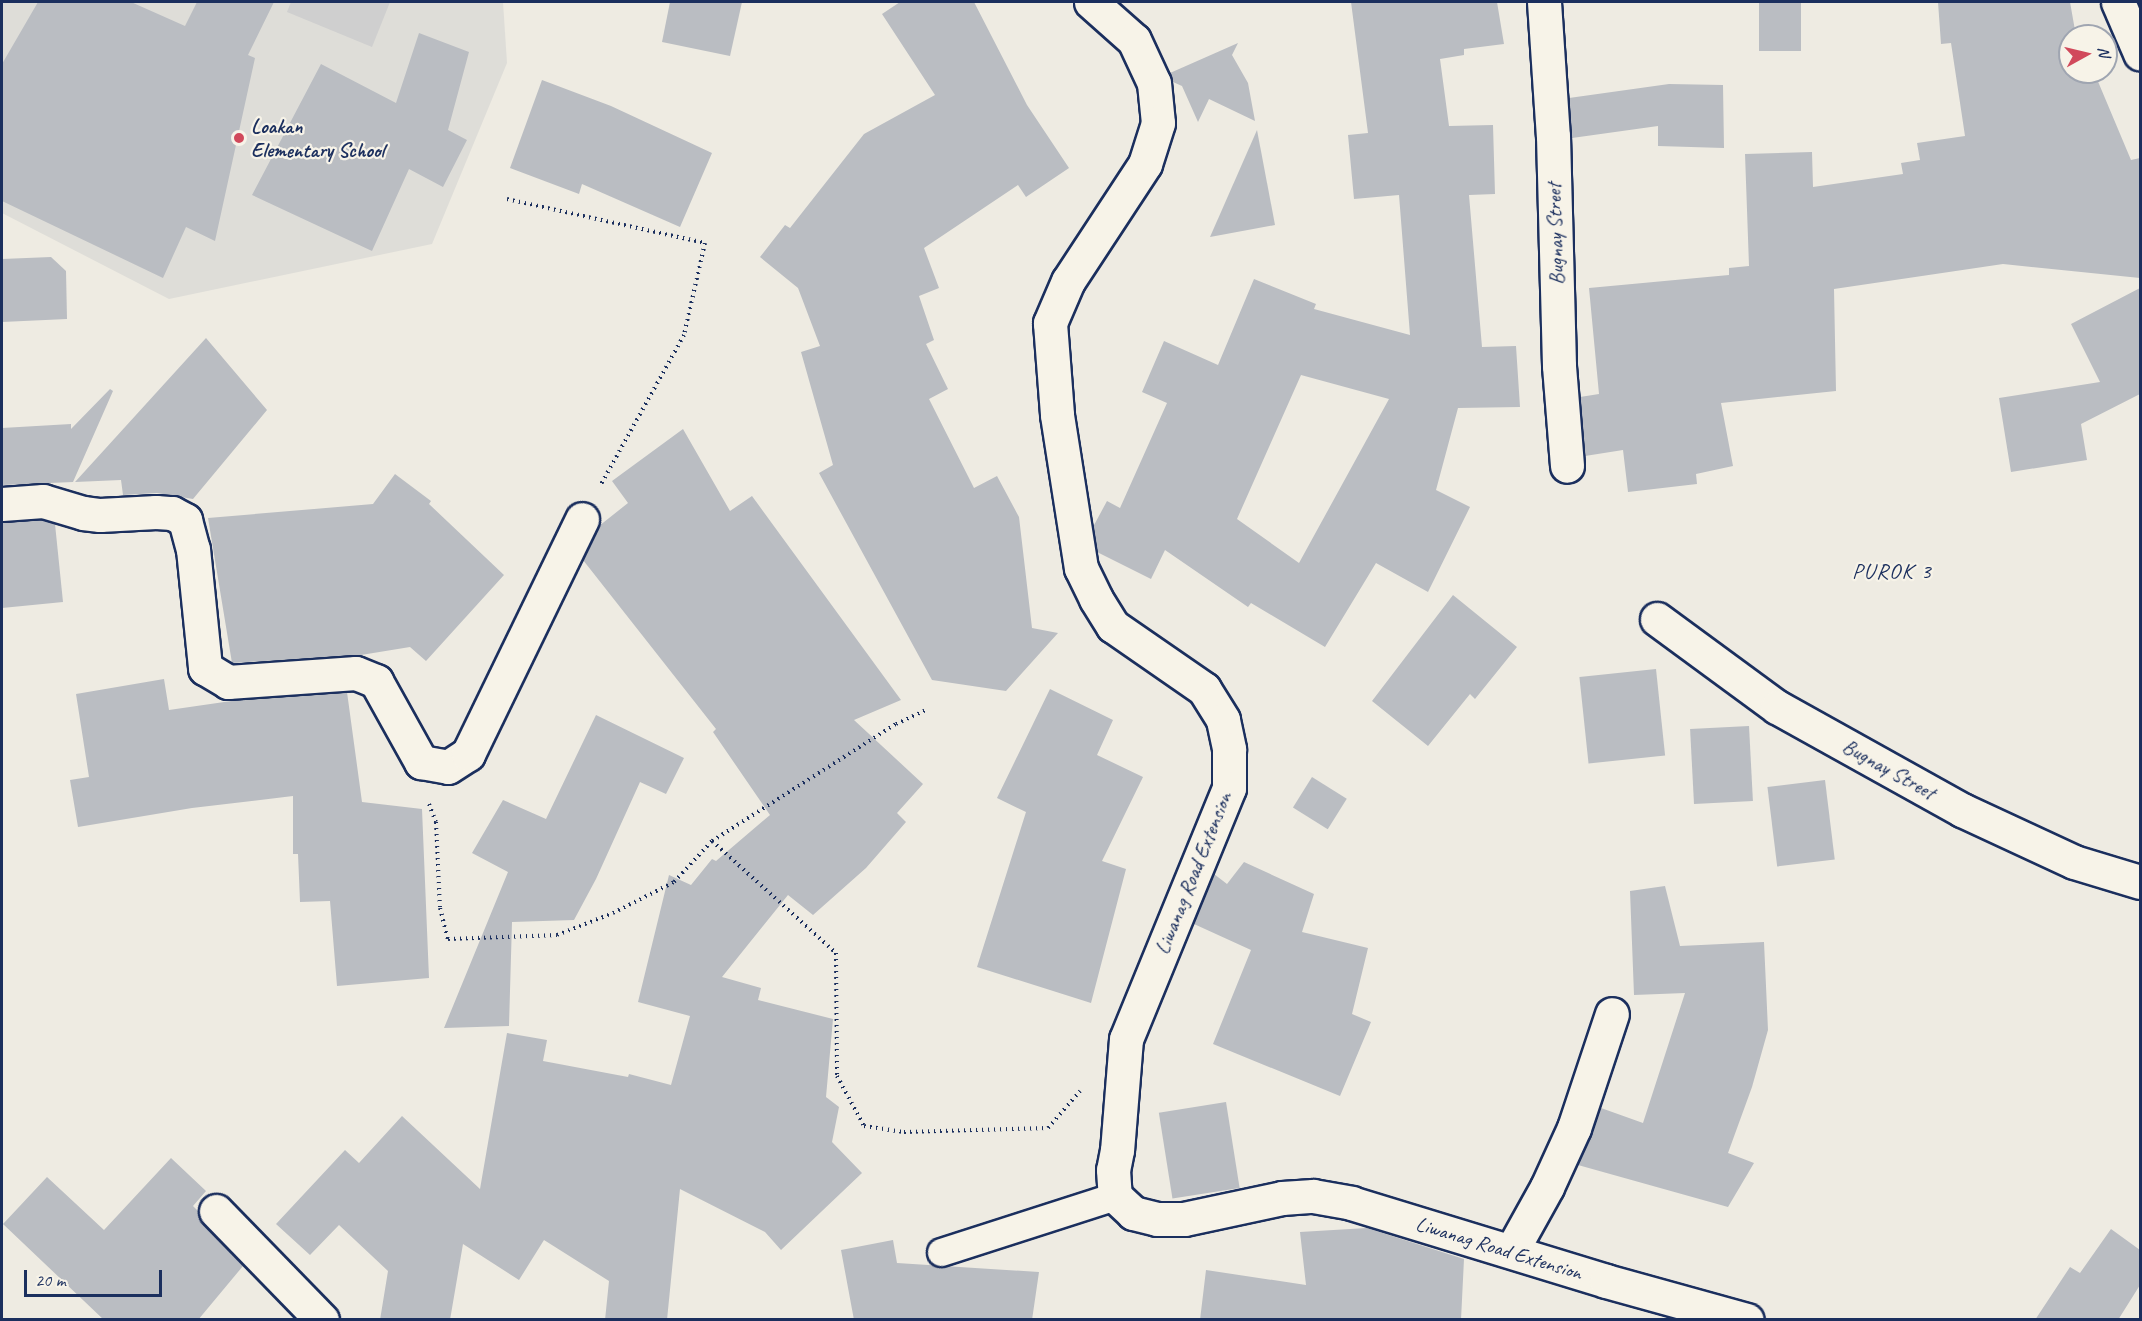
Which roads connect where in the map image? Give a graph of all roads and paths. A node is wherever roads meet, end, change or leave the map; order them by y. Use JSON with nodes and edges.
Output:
{"nodes":[{"id":1,"x":1090,"y":2,"type":"edge"},
{"id":2,"x":1544,"y":2,"type":"edge"},
{"id":3,"x":2118,"y":2,"type":"edge"},
{"id":4,"x":2140,"y":49,"type":"edge"},
{"id":5,"x":507,"y":199,"type":"dead end"},
{"id":6,"x":1567,"y":466,"type":"dead end"},
{"id":7,"x":2,"y":504,"type":"edge"},
{"id":8,"x":582,"y":519,"type":"joint"},
{"id":9,"x":1657,"y":619,"type":"dead end"},
{"id":10,"x":927,"y":709,"type":"dead end"},
{"id":11,"x":421,"y":762,"type":"junction"},
{"id":12,"x":712,"y":842,"type":"junction"},
{"id":13,"x":2140,"y":882,"type":"edge"},
{"id":14,"x":1612,"y":1014,"type":"dead end"},
{"id":15,"x":1126,"y":1039,"type":"junction"},
{"id":16,"x":1116,"y":1196,"type":"junction"},
{"id":17,"x":216,"y":1211,"type":"dead end"},
{"id":18,"x":1512,"y":1250,"type":"junction"},
{"id":19,"x":941,"y":1252,"type":"dead end"},
{"id":20,"x":322,"y":1320,"type":"edge"},
{"id":21,"x":1748,"y":1320,"type":"edge"}],
"edges":[{"from":1,"to":15,"type":"street","name":"Liwanag Road Extension"},
{"from":2,"to":6,"type":"street","name":"Bugnay Street"},
{"from":3,"to":4,"type":"street"},
{"from":5,"to":8,"type":"path"},
{"from":7,"to":11,"type":"street"},
{"from":8,"to":11,"type":"street"},
{"from":9,"to":13,"type":"street","name":"Bugnay Street"},
{"from":10,"to":12,"type":"path"},
{"from":11,"to":12,"type":"path"},
{"from":12,"to":15,"type":"path"},
{"from":14,"to":18,"type":"street"},
{"from":15,"to":16,"type":"street","name":"Liwanag Road Extension"},
{"from":16,"to":18,"type":"street","name":"Liwanag Road Extension"},
{"from":16,"to":19,"type":"lane"},
{"from":17,"to":20,"type":"street"},
{"from":18,"to":21,"type":"street","name":"Liwanag Road Extension"}]}
